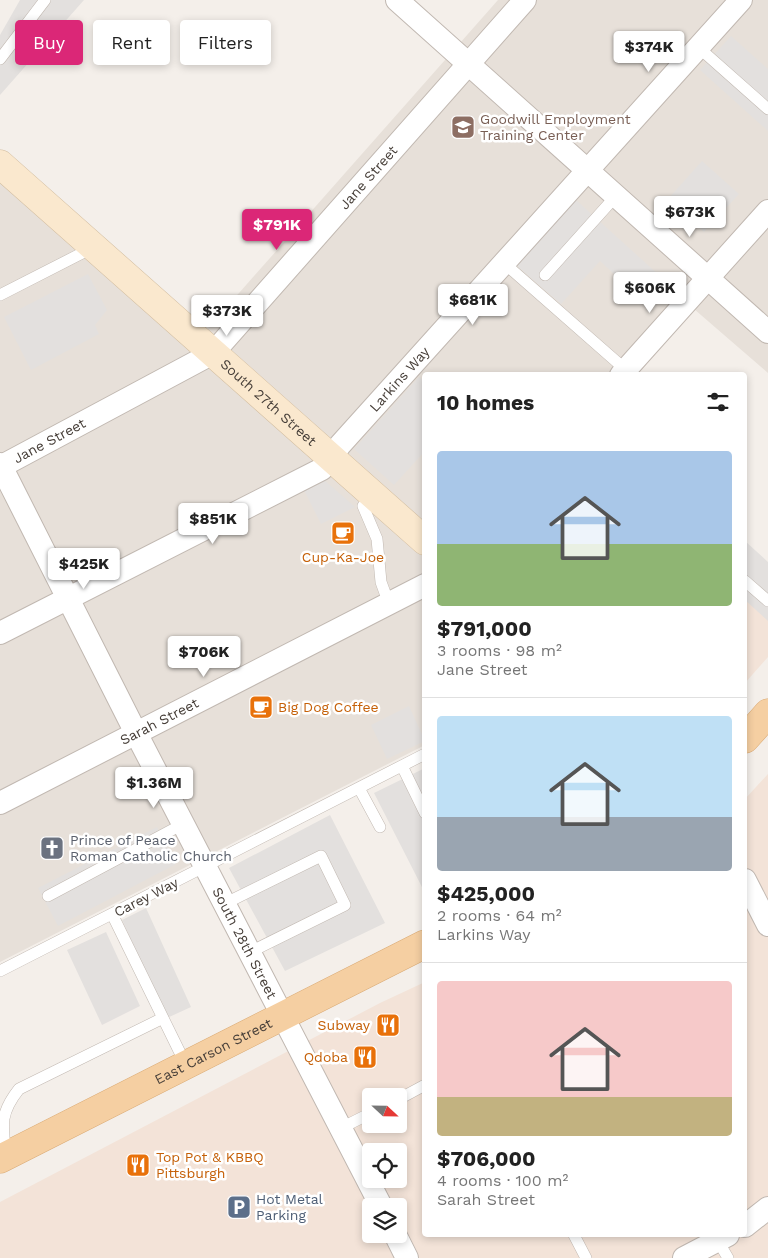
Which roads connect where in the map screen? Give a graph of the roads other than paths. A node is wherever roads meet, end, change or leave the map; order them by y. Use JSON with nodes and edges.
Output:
{"nodes":[{"id":1,"x":45,"y":0,"type":"edge"},
{"id":2,"x":397,"y":0,"type":"edge"},
{"id":3,"x":525,"y":0,"type":"edge"},
{"id":4,"x":740,"y":0,"type":"edge"},
{"id":5,"x":698,"y":47,"type":"junction"},
{"id":6,"x":0,"y":59,"type":"edge"},
{"id":7,"x":468,"y":64,"type":"junction"},
{"id":8,"x":768,"y":109,"type":"edge"},
{"id":9,"x":0,"y":164,"type":"edge"},
{"id":10,"x":586,"y":171,"type":"junction"},
{"id":11,"x":615,"y":196,"type":"junction"},
{"id":12,"x":768,"y":211,"type":"edge"},
{"id":13,"x":94,"y":247,"type":"junction"},
{"id":14,"x":504,"y":263,"type":"junction"},
{"id":15,"x":544,"y":275,"type":"dead end"},
{"id":16,"x":708,"y":278,"type":"junction"},
{"id":17,"x":0,"y":295,"type":"edge"},
{"id":18,"x":768,"y":332,"type":"edge"},
{"id":19,"x":213,"y":353,"type":"junction"},
{"id":20,"x":624,"y":372,"type":"edge"},
{"id":21,"x":331,"y":458,"type":"junction"},
{"id":22,"x":0,"y":466,"type":"edge"},
{"id":23,"x":373,"y":495,"type":"junction"},
{"id":24,"x":422,"y":538,"type":"edge"},
{"id":25,"x":747,"y":583,"type":"edge"},
{"id":26,"x":422,"y":588,"type":"edge"},
{"id":27,"x":67,"y":598,"type":"junction"},
{"id":28,"x":768,"y":601,"type":"edge"},
{"id":29,"x":389,"y":604,"type":"junction"},
{"id":30,"x":0,"y":633,"type":"edge"},
{"id":31,"x":768,"y":713,"type":"edge"},
{"id":32,"x":136,"y":733,"type":"junction"},
{"id":33,"x":747,"y":737,"type":"edge"},
{"id":34,"x":422,"y":756,"type":"edge"},
{"id":35,"x":402,"y":766,"type":"junction"},
{"id":36,"x":360,"y":788,"type":"junction"},
{"id":37,"x":0,"y":802,"type":"edge"},
{"id":38,"x":422,"y":806,"type":"edge"},
{"id":39,"x":183,"y":824,"type":"junction"},
{"id":40,"x":380,"y":826,"type":"dead end"},
{"id":41,"x":205,"y":867,"type":"junction"},
{"id":42,"x":747,"y":884,"type":"edge"},
{"id":43,"x":48,"y":896,"type":"dead end"},
{"id":44,"x":224,"y":904,"type":"junction"},
{"id":45,"x":112,"y":914,"type":"junction"},
{"id":46,"x":768,"y":925,"type":"edge"},
{"id":47,"x":422,"y":946,"type":"edge"},
{"id":48,"x":250,"y":952,"type":"junction"},
{"id":49,"x":0,"y":971,"type":"edge"},
{"id":50,"x":283,"y":1016,"type":"junction"},
{"id":51,"x":163,"y":1018,"type":"junction"},
{"id":52,"x":186,"y":1065,"type":"junction"},
{"id":53,"x":422,"y":1088,"type":"edge"},
{"id":54,"x":408,"y":1094,"type":"edge"},
{"id":55,"x":362,"y":1117,"type":"edge"},
{"id":56,"x":341,"y":1128,"type":"junction"},
{"id":57,"x":3,"y":1157,"type":"edge"},
{"id":58,"x":377,"y":1198,"type":"edge"},
{"id":59,"x":768,"y":1208,"type":"edge"},
{"id":60,"x":747,"y":1224,"type":"edge"},
{"id":61,"x":575,"y":1237,"type":"edge"},
{"id":62,"x":400,"y":1243,"type":"edge"},
{"id":63,"x":725,"y":1244,"type":"edge"},
{"id":64,"x":407,"y":1258,"type":"edge"},
{"id":65,"x":586,"y":1258,"type":"edge"},
{"id":66,"x":684,"y":1258,"type":"edge"}],
"edges":[{"from":1,"to":6,"type":"lane"},
{"from":2,"to":7,"type":"street"},
{"from":3,"to":7,"type":"street","name":"Jane Street"},
{"from":4,"to":5,"type":"street","name":"Larkins Way"},
{"from":5,"to":8,"type":"lane"},
{"from":5,"to":10,"type":"street","name":"Larkins Way"},
{"from":7,"to":10,"type":"street"},
{"from":7,"to":19,"type":"street","name":"Jane Street"},
{"from":9,"to":13,"type":"street","name":"South 27th Street"},
{"from":10,"to":11,"type":"street"},
{"from":10,"to":14,"type":"street","name":"Larkins Way"},
{"from":11,"to":15,"type":"lane"},
{"from":11,"to":16,"type":"street"},
{"from":12,"to":16,"type":"street"},
{"from":13,"to":17,"type":"lane"},
{"from":13,"to":19,"type":"street","name":"South 27th Street"},
{"from":14,"to":20,"type":"lane"},
{"from":14,"to":21,"type":"street","name":"Larkins Way"},
{"from":16,"to":18,"type":"street"},
{"from":16,"to":20,"type":"street"},
{"from":19,"to":21,"type":"street","name":"South 27th Street"},
{"from":19,"to":22,"type":"street","name":"Jane Street"},
{"from":21,"to":23,"type":"street","name":"South 27th Street"},
{"from":21,"to":27,"type":"street","name":"Larkins Way"},
{"from":22,"to":27,"type":"street","name":"South 28th Street"},
{"from":23,"to":24,"type":"street","name":"South 27th Street"},
{"from":23,"to":29,"type":"lane"},
{"from":25,"to":28,"type":"lane"},
{"from":26,"to":29,"type":"street","name":"Sarah Street"},
{"from":27,"to":30,"type":"street","name":"Larkins Way"},
{"from":27,"to":32,"type":"street","name":"South 28th Street"},
{"from":29,"to":32,"type":"street","name":"Sarah Street"},
{"from":31,"to":33,"type":"main road"},
{"from":32,"to":37,"type":"street","name":"Sarah Street"},
{"from":32,"to":39,"type":"street","name":"South 28th Street"},
{"from":34,"to":35,"type":"lane","name":"Carey Way"},
{"from":35,"to":36,"type":"lane","name":"Carey Way"},
{"from":35,"to":38,"type":"lane"},
{"from":36,"to":40,"type":"lane"},
{"from":36,"to":41,"type":"lane","name":"Carey Way"},
{"from":39,"to":41,"type":"street","name":"South 28th Street"},
{"from":39,"to":43,"type":"lane"},
{"from":41,"to":44,"type":"street","name":"South 28th Street"},
{"from":41,"to":45,"type":"lane","name":"Carey Way"},
{"from":42,"to":46,"type":"street"},
{"from":44,"to":48,"type":"street","name":"South 28th Street"},
{"from":44,"to":48,"type":"lane"},
{"from":45,"to":49,"type":"lane","name":"Carey Way"},
{"from":45,"to":51,"type":"lane"},
{"from":47,"to":50,"type":"main road","name":"East Carson Street"},
{"from":48,"to":50,"type":"street","name":"South 28th Street"},
{"from":50,"to":52,"type":"main road","name":"East Carson Street"},
{"from":50,"to":56,"type":"street","name":"South 28th Street"},
{"from":51,"to":52,"type":"lane"},
{"from":51,"to":57,"type":"lane"},
{"from":52,"to":57,"type":"main road","name":"East Carson Street"},
{"from":53,"to":54,"type":"lane"},
{"from":55,"to":56,"type":"lane"},
{"from":56,"to":58,"type":"street","name":"South 28th Street"},
{"from":59,"to":60,"type":"street"},
{"from":61,"to":65,"type":"lane"},
{"from":62,"to":64,"type":"street"},
{"from":63,"to":66,"type":"street"}]}
